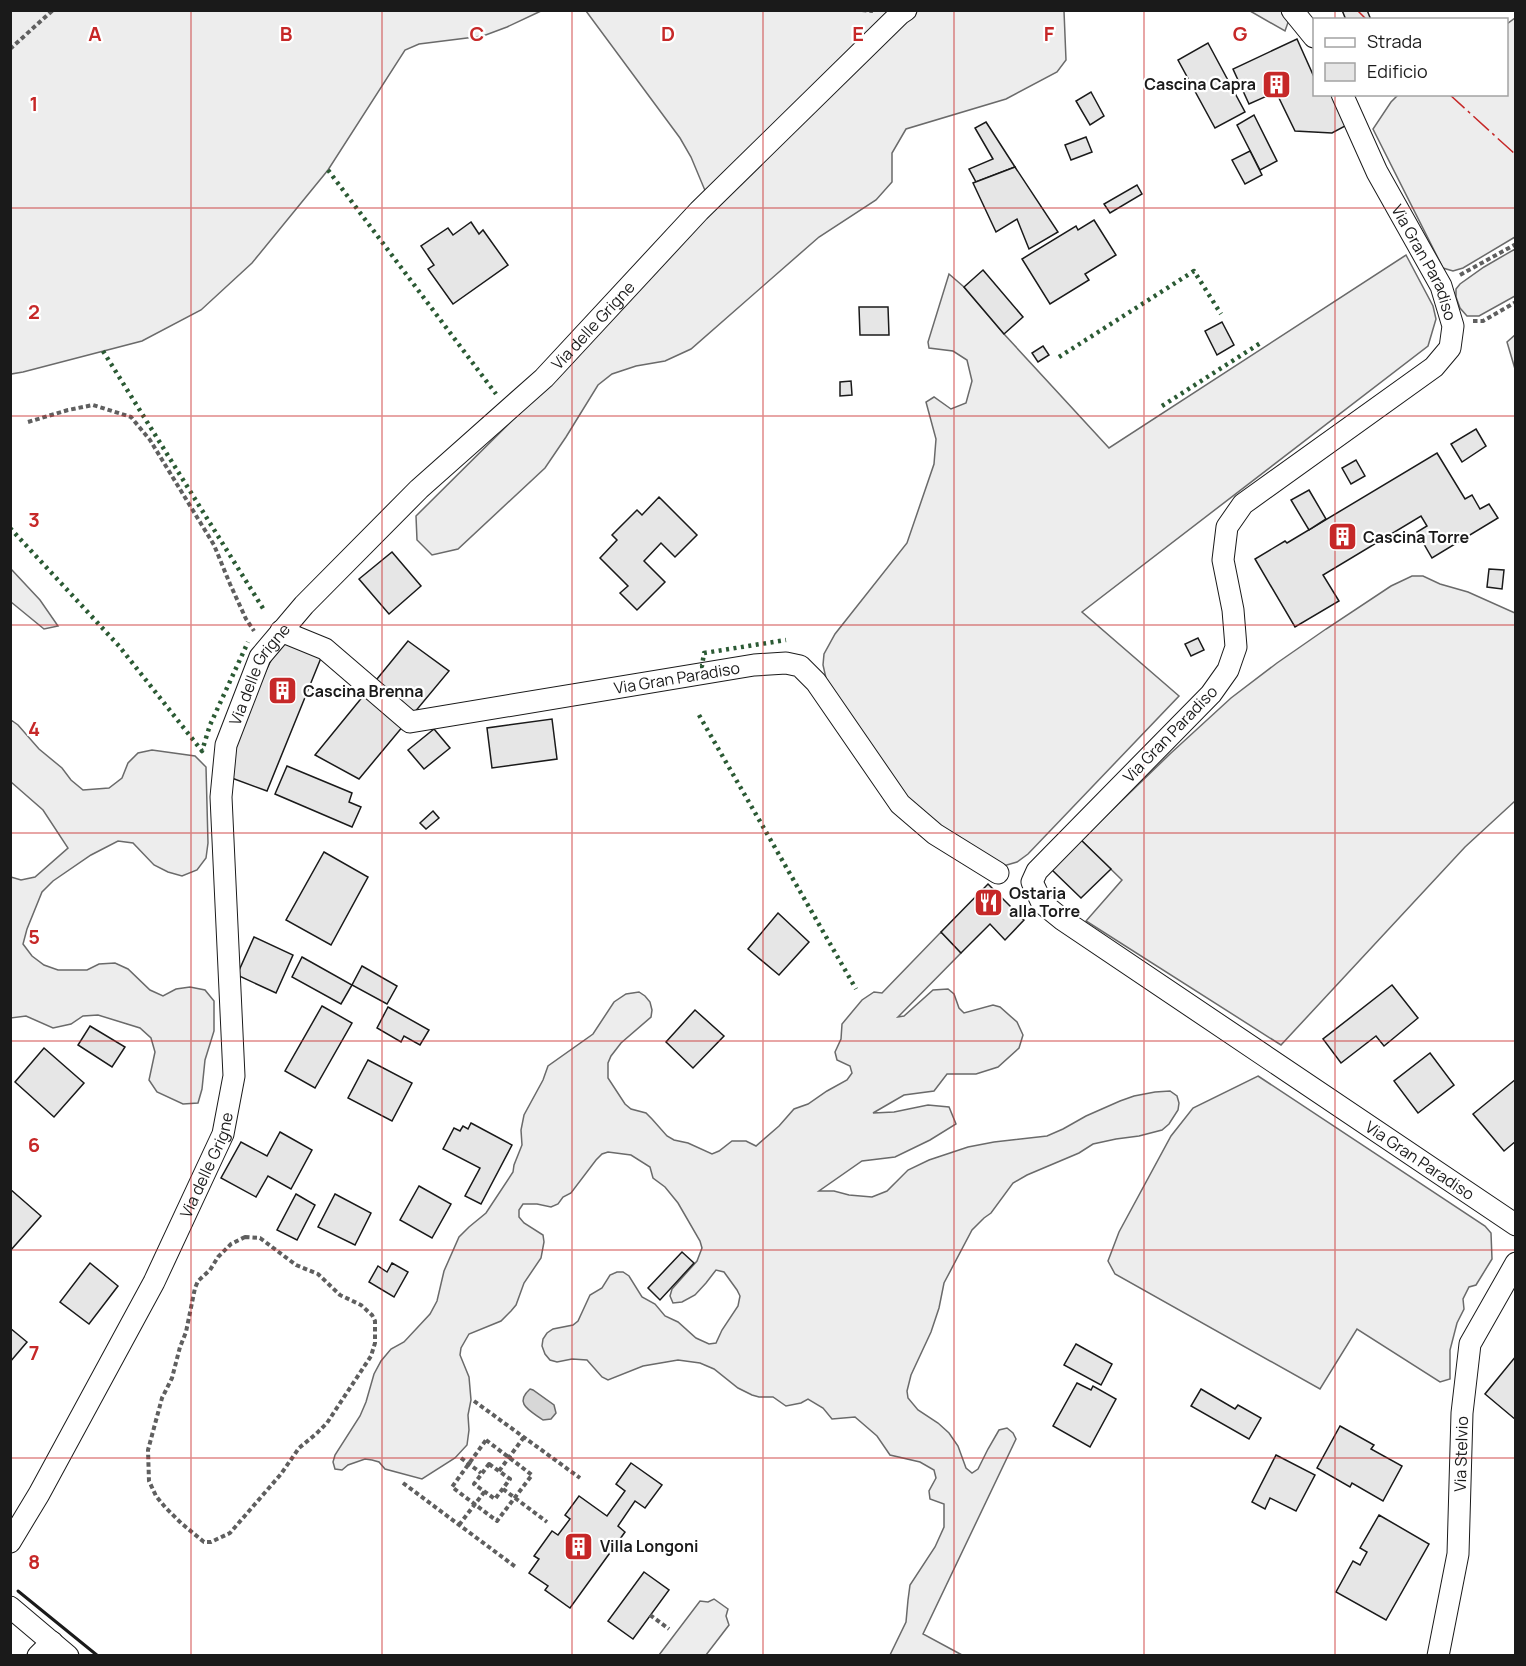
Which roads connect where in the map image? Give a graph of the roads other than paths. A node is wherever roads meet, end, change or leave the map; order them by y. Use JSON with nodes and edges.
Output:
{"nodes":[{"id":1,"x":906,"y":10,"type":"edge"},
{"id":2,"x":1292,"y":10,"type":"edge"},
{"id":3,"x":1313,"y":37,"type":"edge"},
{"id":4,"x":1343,"y":96,"type":"edge"},
{"id":5,"x":281,"y":631,"type":"junction"},
{"id":6,"x":998,"y":873,"type":"dead end"},
{"id":7,"x":1515,"y":1225,"type":"edge"},
{"id":8,"x":1515,"y":1263,"type":"edge"},
{"id":9,"x":10,"y":1542,"type":"edge"},
{"id":10,"x":10,"y":1608,"type":"edge"},
{"id":11,"x":53,"y":1651,"type":"edge"},
{"id":12,"x":1438,"y":1656,"type":"edge"}],
"edges":[{"from":1,"to":5,"type":"street","name":"Via delle Grigne"},
{"from":2,"to":3,"type":"street"},
{"from":4,"to":7,"type":"street","name":"Via Gran Paradiso"},
{"from":5,"to":6,"type":"street","name":"Via Gran Paradiso"},
{"from":5,"to":9,"type":"street","name":"Via delle Grigne"},
{"from":8,"to":12,"type":"street","name":"Via Stelvio"},
{"from":10,"to":11,"type":"street"}]}
